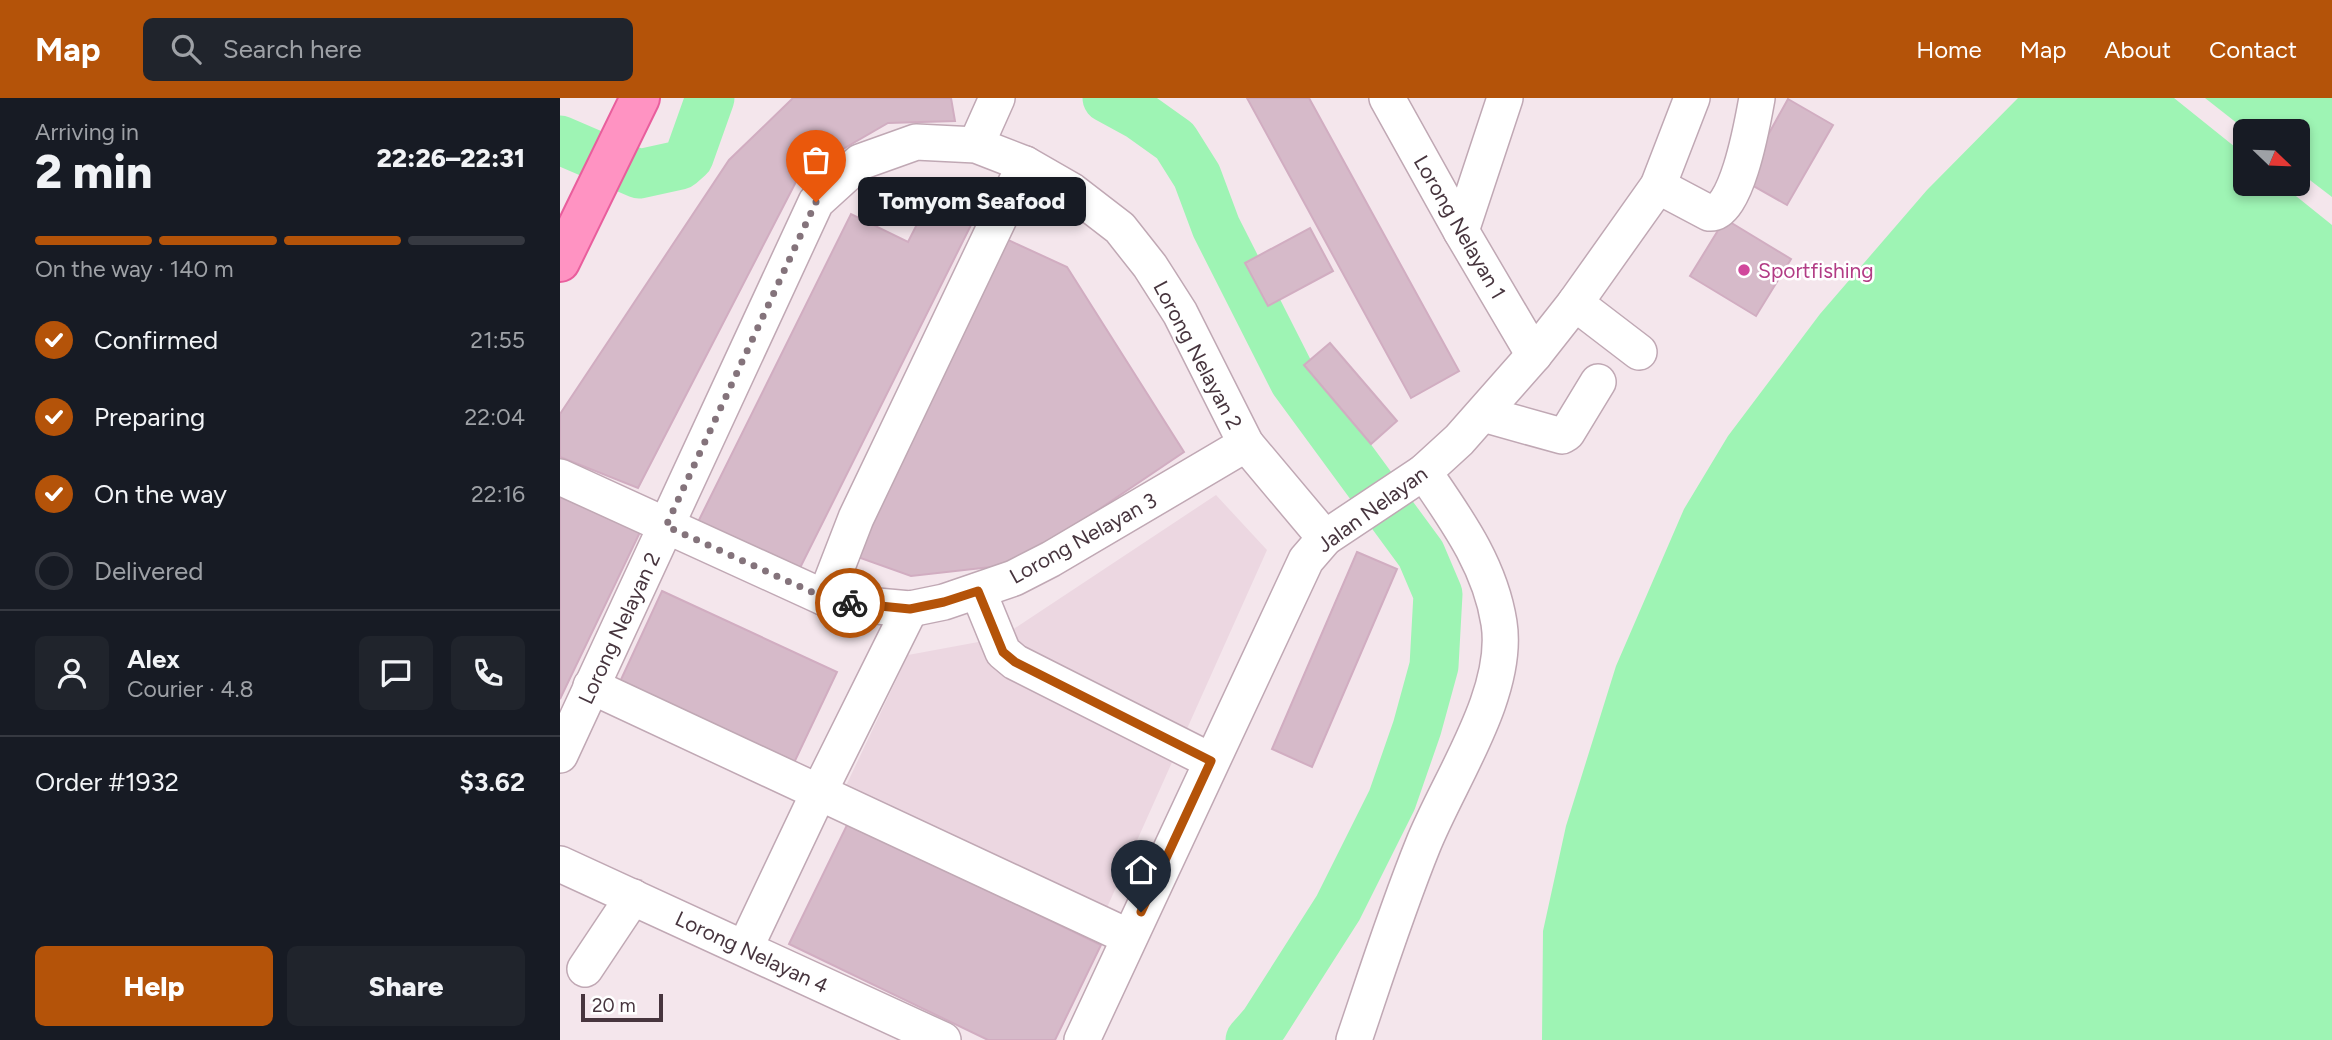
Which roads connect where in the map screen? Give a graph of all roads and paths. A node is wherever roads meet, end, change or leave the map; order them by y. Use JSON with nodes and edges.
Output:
{"nodes":[{"id":1,"x":640,"y":98,"type":"edge"},
{"id":2,"x":997,"y":98,"type":"edge"},
{"id":3,"x":1387,"y":98,"type":"edge"},
{"id":4,"x":1505,"y":98,"type":"edge"},
{"id":5,"x":1692,"y":98,"type":"edge"},
{"id":6,"x":1757,"y":98,"type":"edge"},
{"id":7,"x":975,"y":145,"type":"junction"},
{"id":8,"x":1025,"y":164,"type":"junction"},
{"id":9,"x":1658,"y":186,"type":"junction"},
{"id":10,"x":1461,"y":231,"type":"junction"},
{"id":11,"x":560,"y":262,"type":"edge"},
{"id":12,"x":1575,"y":303,"type":"junction"},
{"id":13,"x":1639,"y":352,"type":"dead end"},
{"id":14,"x":1534,"y":355,"type":"junction"},
{"id":15,"x":1598,"y":382,"type":"dead end"},
{"id":16,"x":1483,"y":414,"type":"junction"},
{"id":17,"x":1246,"y":444,"type":"junction"},
{"id":18,"x":560,"y":477,"type":"edge"},
{"id":19,"x":1413,"y":479,"type":"junction"},
{"id":20,"x":666,"y":526,"type":"junction"},
{"id":21,"x":1338,"y":529,"type":"junction"},
{"id":22,"x":978,"y":591,"type":"junction"},
{"id":23,"x":825,"y":598,"type":"junction"},
{"id":24,"x":910,"y":609,"type":"junction"},
{"id":25,"x":591,"y":686,"type":"junction"},
{"id":26,"x":560,"y":755,"type":"edge"},
{"id":27,"x":1211,"y":761,"type":"junction"},
{"id":28,"x":819,"y":792,"type":"junction"},
{"id":29,"x":567,"y":877,"type":"edge"},
{"id":30,"x":633,"y":897,"type":"junction"},
{"id":31,"x":1129,"y":937,"type":"junction"},
{"id":32,"x":745,"y":948,"type":"junction"},
{"id":33,"x":585,"y":969,"type":"dead end"},
{"id":34,"x":943,"y":1040,"type":"edge"},
{"id":35,"x":1082,"y":1040,"type":"edge"},
{"id":36,"x":1354,"y":1040,"type":"edge"}],
"edges":[{"from":1,"to":11,"type":"main road"},
{"from":2,"to":7,"type":"street"},
{"from":3,"to":10,"type":"street","name":"Lorong Nelayan 1"},
{"from":4,"to":10,"type":"street"},
{"from":5,"to":9,"type":"street","name":"Jalan Nelayan"},
{"from":6,"to":9,"type":"street"},
{"from":7,"to":8,"type":"street","name":"Lorong Nelayan 2"},
{"from":7,"to":20,"type":"street","name":"Lorong Nelayan 2"},
{"from":8,"to":17,"type":"street","name":"Lorong Nelayan 2"},
{"from":8,"to":23,"type":"street"},
{"from":9,"to":12,"type":"street","name":"Jalan Nelayan"},
{"from":10,"to":14,"type":"street","name":"Lorong Nelayan 1"},
{"from":12,"to":13,"type":"street"},
{"from":12,"to":14,"type":"street","name":"Jalan Nelayan"},
{"from":14,"to":16,"type":"street","name":"Jalan Nelayan"},
{"from":15,"to":16,"type":"street"},
{"from":16,"to":19,"type":"street","name":"Jalan Nelayan"},
{"from":17,"to":21,"type":"street","name":"Lorong Nelayan 2"},
{"from":17,"to":22,"type":"street","name":"Lorong Nelayan 3"},
{"from":18,"to":20,"type":"street","name":"Lorong Nelayan 3"},
{"from":19,"to":21,"type":"street","name":"Jalan Nelayan"},
{"from":19,"to":36,"type":"street"},
{"from":20,"to":23,"type":"street","name":"Lorong Nelayan 3"},
{"from":20,"to":25,"type":"street","name":"Lorong Nelayan 2"},
{"from":21,"to":27,"type":"street","name":"Jalan Nelayan"},
{"from":22,"to":24,"type":"street","name":"Lorong Nelayan 3"},
{"from":22,"to":27,"type":"street"},
{"from":23,"to":24,"type":"street","name":"Lorong Nelayan 3"},
{"from":24,"to":28,"type":"street"},
{"from":25,"to":26,"type":"street","name":"Lorong Nelayan 2"},
{"from":25,"to":28,"type":"street"},
{"from":27,"to":31,"type":"street","name":"Jalan Nelayan"},
{"from":28,"to":31,"type":"street"},
{"from":28,"to":32,"type":"street"},
{"from":29,"to":30,"type":"street","name":"Lorong Nelayan 4"},
{"from":30,"to":32,"type":"street","name":"Lorong Nelayan 4"},
{"from":30,"to":33,"type":"street"},
{"from":31,"to":35,"type":"street","name":"Jalan Nelayan"},
{"from":32,"to":34,"type":"street","name":"Lorong Nelayan 4"}]}
